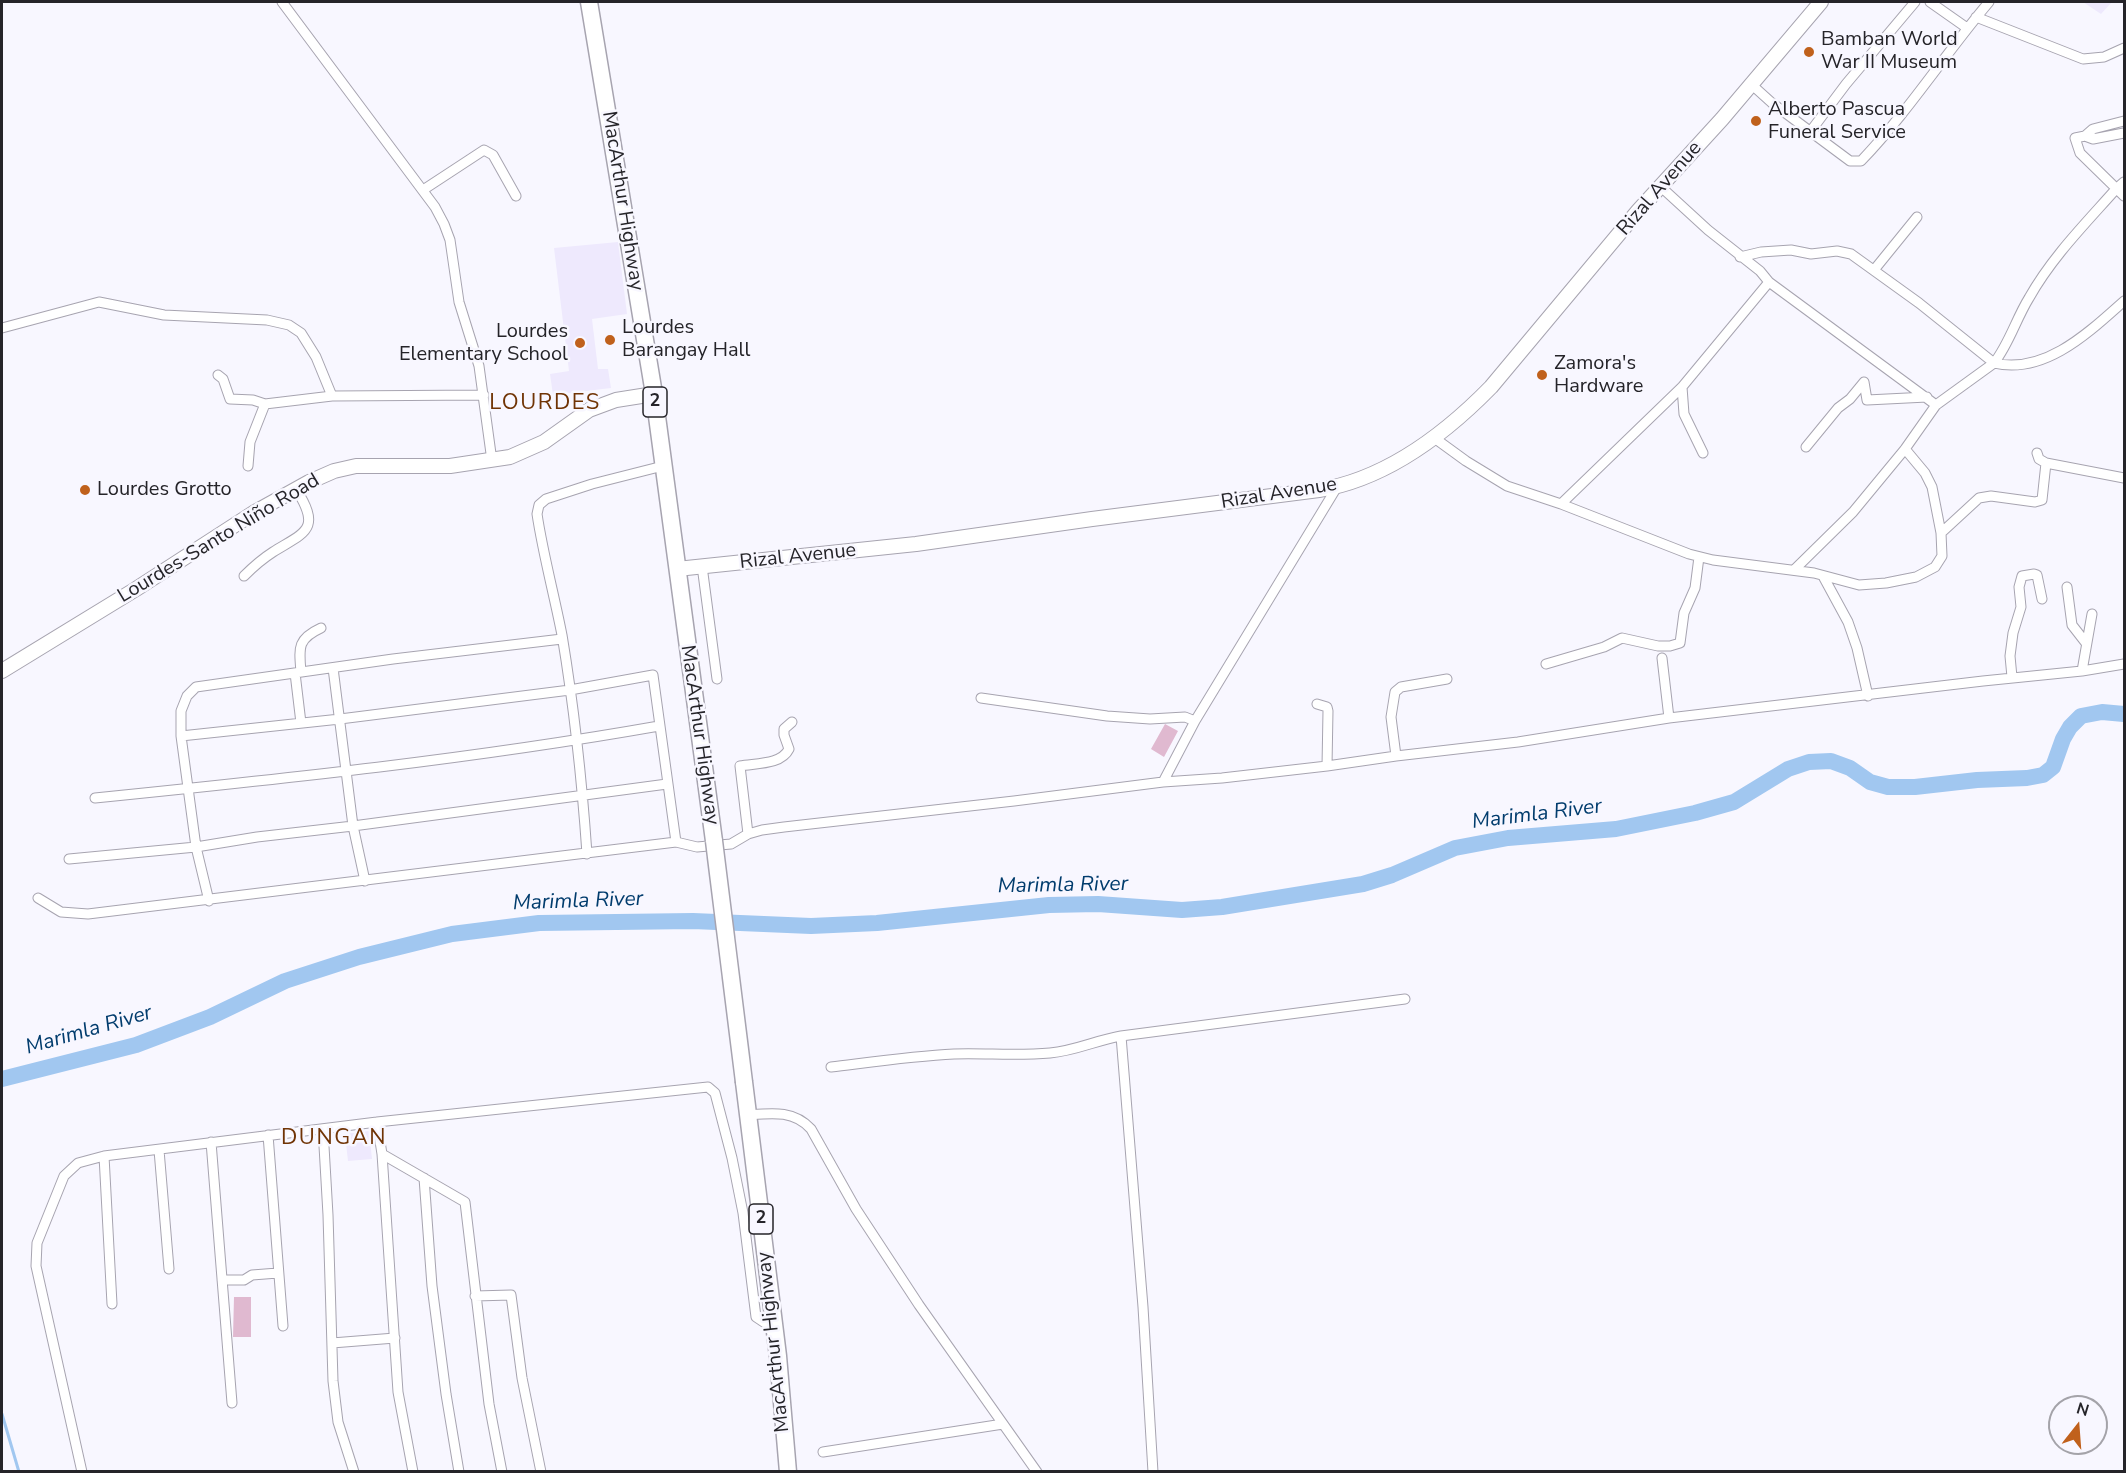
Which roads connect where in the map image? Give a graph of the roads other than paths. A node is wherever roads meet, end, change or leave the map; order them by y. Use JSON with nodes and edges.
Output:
{"nodes":[{"id":1,"x":282,"y":2,"type":"edge"},
{"id":2,"x":589,"y":2,"type":"edge"},
{"id":3,"x":1821,"y":2,"type":"edge"},
{"id":4,"x":1915,"y":2,"type":"edge"},
{"id":5,"x":1930,"y":2,"type":"edge"},
{"id":6,"x":1989,"y":2,"type":"edge"},
{"id":7,"x":1976,"y":17,"type":"junction"},
{"id":8,"x":1967,"y":28,"type":"junction"},
{"id":9,"x":2124,"y":48,"type":"edge"},
{"id":10,"x":1751,"y":84,"type":"junction"},
{"id":11,"x":2124,"y":122,"type":"edge"},
{"id":12,"x":1810,"y":132,"type":"junction"},
{"id":13,"x":2124,"y":133,"type":"edge"},
{"id":14,"x":2085,"y":136,"type":"junction"},
{"id":15,"x":2124,"y":182,"type":"edge"},
{"id":16,"x":1660,"y":186,"type":"junction"},
{"id":17,"x":2116,"y":189,"type":"junction"},
{"id":18,"x":423,"y":190,"type":"junction"},
{"id":19,"x":516,"y":196,"type":"dead end"},
{"id":20,"x":2124,"y":196,"type":"edge"},
{"id":21,"x":1917,"y":217,"type":"dead end"},
{"id":22,"x":1740,"y":256,"type":"junction"},
{"id":23,"x":1874,"y":270,"type":"junction"},
{"id":24,"x":1769,"y":282,"type":"junction"},
{"id":25,"x":2124,"y":301,"type":"edge"},
{"id":26,"x":2,"y":328,"type":"edge"},
{"id":27,"x":1994,"y":363,"type":"junction"},
{"id":28,"x":219,"y":375,"type":"dead end"},
{"id":29,"x":1682,"y":387,"type":"junction"},
{"id":30,"x":484,"y":394,"type":"junction"},
{"id":31,"x":654,"y":394,"type":"junction"},
{"id":32,"x":332,"y":396,"type":"junction"},
{"id":33,"x":1927,"y":397,"type":"junction"},
{"id":34,"x":265,"y":405,"type":"junction"},
{"id":35,"x":1936,"y":405,"type":"junction"},
{"id":36,"x":1433,"y":437,"type":"junction"},
{"id":37,"x":1806,"y":447,"type":"dead end"},
{"id":38,"x":1905,"y":449,"type":"junction"},
{"id":39,"x":1703,"y":453,"type":"dead end"},
{"id":40,"x":2037,"y":453,"type":"dead end"},
{"id":41,"x":492,"y":461,"type":"junction"},
{"id":42,"x":2046,"y":463,"type":"junction"},
{"id":43,"x":248,"y":466,"type":"dead end"},
{"id":44,"x":663,"y":466,"type":"junction"},
{"id":45,"x":2124,"y":478,"type":"edge"},
{"id":46,"x":1337,"y":487,"type":"junction"},
{"id":47,"x":296,"y":489,"type":"junction"},
{"id":48,"x":1561,"y":504,"type":"junction"},
{"id":49,"x":1941,"y":533,"type":"junction"},
{"id":50,"x":1699,"y":557,"type":"junction"},
{"id":51,"x":702,"y":567,"type":"junction"},
{"id":52,"x":677,"y":569,"type":"junction"},
{"id":53,"x":1794,"y":570,"type":"junction"},
{"id":54,"x":244,"y":576,"type":"dead end"},
{"id":55,"x":1823,"y":576,"type":"junction"},
{"id":56,"x":2067,"y":587,"type":"dead end"},
{"id":57,"x":2042,"y":599,"type":"dead end"},
{"id":58,"x":2092,"y":614,"type":"dead end"},
{"id":59,"x":321,"y":628,"type":"dead end"},
{"id":60,"x":562,"y":639,"type":"junction"},
{"id":61,"x":2086,"y":643,"type":"junction"},
{"id":62,"x":1662,"y":658,"type":"dead end"},
{"id":63,"x":1546,"y":664,"type":"dead end"},
{"id":64,"x":2124,"y":664,"type":"edge"},
{"id":65,"x":333,"y":668,"type":"junction"},
{"id":66,"x":2082,"y":671,"type":"junction"},
{"id":67,"x":2,"y":672,"type":"edge"},
{"id":68,"x":298,"y":673,"type":"junction"},
{"id":69,"x":2012,"y":677,"type":"junction"},
{"id":70,"x":717,"y":679,"type":"dead end"},
{"id":71,"x":1447,"y":679,"type":"dead end"},
{"id":72,"x":570,"y":690,"type":"junction"},
{"id":73,"x":1868,"y":696,"type":"junction"},
{"id":74,"x":981,"y":698,"type":"dead end"},
{"id":75,"x":1317,"y":704,"type":"dead end"},
{"id":76,"x":1669,"y":718,"type":"junction"},
{"id":77,"x":340,"y":719,"type":"junction"},
{"id":78,"x":1195,"y":721,"type":"junction"},
{"id":79,"x":792,"y":722,"type":"dead end"},
{"id":80,"x":301,"y":723,"type":"junction"},
{"id":81,"x":659,"y":726,"type":"junction"},
{"id":82,"x":181,"y":736,"type":"junction"},
{"id":83,"x":576,"y":741,"type":"junction"},
{"id":84,"x":1396,"y":756,"type":"junction"},
{"id":85,"x":1327,"y":766,"type":"junction"},
{"id":86,"x":348,"y":770,"type":"junction"},
{"id":87,"x":1163,"y":782,"type":"junction"},
{"id":88,"x":667,"y":784,"type":"junction"},
{"id":89,"x":188,"y":788,"type":"junction"},
{"id":90,"x":583,"y":794,"type":"junction"},
{"id":91,"x":95,"y":798,"type":"dead end"},
{"id":92,"x":353,"y":826,"type":"junction"},
{"id":93,"x":748,"y":834,"type":"junction"},
{"id":94,"x":676,"y":842,"type":"junction"},
{"id":95,"x":196,"y":847,"type":"junction"},
{"id":96,"x":587,"y":854,"type":"junction"},
{"id":97,"x":69,"y":859,"type":"dead end"},
{"id":98,"x":364,"y":881,"type":"junction"},
{"id":99,"x":38,"y":898,"type":"dead end"},
{"id":100,"x":209,"y":901,"type":"junction"},
{"id":101,"x":1405,"y":999,"type":"dead end"},
{"id":102,"x":1121,"y":1036,"type":"junction"},
{"id":103,"x":831,"y":1067,"type":"dead end"},
{"id":104,"x":748,"y":1115,"type":"junction"},
{"id":105,"x":377,"y":1122,"type":"junction"},
{"id":106,"x":323,"y":1129,"type":"junction"},
{"id":107,"x":268,"y":1135,"type":"junction"},
{"id":108,"x":211,"y":1142,"type":"junction"},
{"id":109,"x":159,"y":1150,"type":"junction"},
{"id":110,"x":382,"y":1154,"type":"junction"},
{"id":111,"x":104,"y":1156,"type":"junction"},
{"id":112,"x":424,"y":1178,"type":"junction"},
{"id":113,"x":169,"y":1269,"type":"dead end"},
{"id":114,"x":279,"y":1273,"type":"junction"},
{"id":115,"x":222,"y":1280,"type":"junction"},
{"id":116,"x":475,"y":1296,"type":"junction"},
{"id":117,"x":112,"y":1304,"type":"dead end"},
{"id":118,"x":283,"y":1326,"type":"dead end"},
{"id":119,"x":774,"y":1329,"type":"junction"},
{"id":120,"x":395,"y":1338,"type":"junction"},
{"id":121,"x":332,"y":1343,"type":"junction"},
{"id":122,"x":232,"y":1403,"type":"dead end"},
{"id":123,"x":1003,"y":1424,"type":"junction"},
{"id":124,"x":823,"y":1452,"type":"dead end"},
{"id":125,"x":82,"y":1472,"type":"edge"},
{"id":126,"x":354,"y":1472,"type":"edge"},
{"id":127,"x":413,"y":1472,"type":"edge"},
{"id":128,"x":459,"y":1472,"type":"edge"},
{"id":129,"x":502,"y":1472,"type":"edge"},
{"id":130,"x":541,"y":1472,"type":"edge"},
{"id":131,"x":788,"y":1472,"type":"edge"},
{"id":132,"x":1037,"y":1472,"type":"edge"},
{"id":133,"x":1153,"y":1472,"type":"edge"}],
"edges":[{"from":1,"to":18,"type":"street"},
{"from":2,"to":31,"type":"highway","name":"MacArthur Highway","number":"2"},
{"from":3,"to":10,"type":"street","name":"Rizal Avenue"},
{"from":4,"to":12,"type":"street"},
{"from":5,"to":8,"type":"street"},
{"from":6,"to":7,"type":"street"},
{"from":7,"to":8,"type":"street"},
{"from":7,"to":9,"type":"street"},
{"from":8,"to":12,"type":"street"},
{"from":10,"to":12,"type":"street"},
{"from":10,"to":16,"type":"street","name":"Rizal Avenue"},
{"from":11,"to":14,"type":"street"},
{"from":13,"to":14,"type":"street"},
{"from":14,"to":17,"type":"street"},
{"from":15,"to":17,"type":"street"},
{"from":16,"to":22,"type":"street"},
{"from":16,"to":36,"type":"street","name":"Rizal Avenue"},
{"from":17,"to":20,"type":"street"},
{"from":17,"to":27,"type":"street"},
{"from":18,"to":19,"type":"street"},
{"from":18,"to":30,"type":"street"},
{"from":21,"to":23,"type":"street"},
{"from":22,"to":23,"type":"street"},
{"from":22,"to":24,"type":"street"},
{"from":23,"to":27,"type":"street"},
{"from":24,"to":29,"type":"street"},
{"from":24,"to":33,"type":"street"},
{"from":25,"to":27,"type":"street"},
{"from":26,"to":32,"type":"street"},
{"from":27,"to":35,"type":"street"},
{"from":28,"to":34,"type":"street"},
{"from":29,"to":39,"type":"street"},
{"from":29,"to":48,"type":"street"},
{"from":30,"to":32,"type":"street"},
{"from":30,"to":41,"type":"street"},
{"from":31,"to":41,"type":"street","name":"Lourdes-Santo Niño Road"},
{"from":31,"to":44,"type":"highway","name":"MacArthur Highway","number":"2"},
{"from":32,"to":34,"type":"street"},
{"from":33,"to":35,"type":"street"},
{"from":33,"to":37,"type":"street"},
{"from":34,"to":43,"type":"street"},
{"from":35,"to":38,"type":"street"},
{"from":36,"to":46,"type":"street","name":"Rizal Avenue"},
{"from":36,"to":48,"type":"street"},
{"from":38,"to":49,"type":"street"},
{"from":38,"to":53,"type":"street"},
{"from":40,"to":42,"type":"street"},
{"from":41,"to":47,"type":"street","name":"Lourdes-Santo Niño Road"},
{"from":42,"to":45,"type":"street"},
{"from":42,"to":49,"type":"street"},
{"from":44,"to":52,"type":"highway","name":"MacArthur Highway","number":"2"},
{"from":44,"to":60,"type":"street"},
{"from":46,"to":51,"type":"street","name":"Rizal Avenue"},
{"from":46,"to":78,"type":"street"},
{"from":47,"to":54,"type":"street"},
{"from":47,"to":67,"type":"street","name":"Lourdes-Santo Niño Road"},
{"from":48,"to":50,"type":"street"},
{"from":49,"to":55,"type":"street"},
{"from":50,"to":53,"type":"street"},
{"from":50,"to":63,"type":"street"},
{"from":51,"to":52,"type":"street","name":"Rizal Avenue"},
{"from":51,"to":70,"type":"street"},
{"from":52,"to":104,"type":"highway","name":"MacArthur Highway","number":"2","bridge":true},
{"from":53,"to":55,"type":"street"},
{"from":55,"to":73,"type":"street"},
{"from":56,"to":61,"type":"street"},
{"from":57,"to":69,"type":"street"},
{"from":58,"to":61,"type":"street"},
{"from":59,"to":68,"type":"street"},
{"from":60,"to":65,"type":"street"},
{"from":60,"to":72,"type":"street"},
{"from":61,"to":66,"type":"street"},
{"from":62,"to":76,"type":"street"},
{"from":64,"to":66,"type":"street"},
{"from":65,"to":68,"type":"street"},
{"from":65,"to":77,"type":"street"},
{"from":66,"to":69,"type":"street"},
{"from":68,"to":80,"type":"street"},
{"from":68,"to":82,"type":"street"},
{"from":69,"to":73,"type":"street"},
{"from":71,"to":84,"type":"street"},
{"from":72,"to":77,"type":"street"},
{"from":72,"to":81,"type":"street"},
{"from":72,"to":83,"type":"street"},
{"from":73,"to":76,"type":"street"},
{"from":74,"to":78,"type":"street"},
{"from":75,"to":85,"type":"street"},
{"from":76,"to":84,"type":"street"},
{"from":77,"to":80,"type":"street"},
{"from":77,"to":86,"type":"street"},
{"from":78,"to":87,"type":"street"},
{"from":79,"to":93,"type":"street"},
{"from":80,"to":82,"type":"street"},
{"from":81,"to":83,"type":"street"},
{"from":81,"to":88,"type":"street"},
{"from":82,"to":89,"type":"street"},
{"from":83,"to":86,"type":"street"},
{"from":83,"to":90,"type":"street"},
{"from":84,"to":85,"type":"street"},
{"from":85,"to":87,"type":"street"},
{"from":86,"to":89,"type":"street"},
{"from":86,"to":92,"type":"street"},
{"from":87,"to":93,"type":"street"},
{"from":88,"to":90,"type":"street"},
{"from":88,"to":94,"type":"street"},
{"from":89,"to":91,"type":"street"},
{"from":89,"to":95,"type":"street"},
{"from":90,"to":92,"type":"street"},
{"from":90,"to":96,"type":"street"},
{"from":92,"to":95,"type":"street"},
{"from":92,"to":98,"type":"street"},
{"from":93,"to":94,"type":"street"},
{"from":94,"to":96,"type":"street"},
{"from":95,"to":97,"type":"street"},
{"from":95,"to":100,"type":"street"},
{"from":96,"to":98,"type":"street"},
{"from":98,"to":100,"type":"street"},
{"from":99,"to":100,"type":"street"},
{"from":101,"to":102,"type":"street"},
{"from":102,"to":103,"type":"street"},
{"from":102,"to":133,"type":"street"},
{"from":104,"to":119,"type":"highway","name":"MacArthur Highway","number":"2"},
{"from":104,"to":123,"type":"street"},
{"from":105,"to":106,"type":"street"},
{"from":105,"to":110,"type":"street"},
{"from":105,"to":119,"type":"street"},
{"from":106,"to":107,"type":"street"},
{"from":106,"to":121,"type":"street"},
{"from":107,"to":108,"type":"street"},
{"from":107,"to":114,"type":"street"},
{"from":108,"to":109,"type":"street"},
{"from":108,"to":115,"type":"street"},
{"from":109,"to":111,"type":"street"},
{"from":109,"to":113,"type":"street"},
{"from":110,"to":112,"type":"street"},
{"from":110,"to":120,"type":"street"},
{"from":111,"to":117,"type":"street"},
{"from":111,"to":125,"type":"street"},
{"from":112,"to":116,"type":"street"},
{"from":112,"to":128,"type":"street"},
{"from":114,"to":115,"type":"street"},
{"from":114,"to":118,"type":"street"},
{"from":115,"to":122,"type":"street"},
{"from":116,"to":129,"type":"street"},
{"from":116,"to":130,"type":"street"},
{"from":119,"to":131,"type":"highway","name":"MacArthur Highway","number":"2"},
{"from":120,"to":121,"type":"street"},
{"from":120,"to":127,"type":"street"},
{"from":121,"to":126,"type":"street"},
{"from":123,"to":124,"type":"street"},
{"from":123,"to":132,"type":"street"}]}
